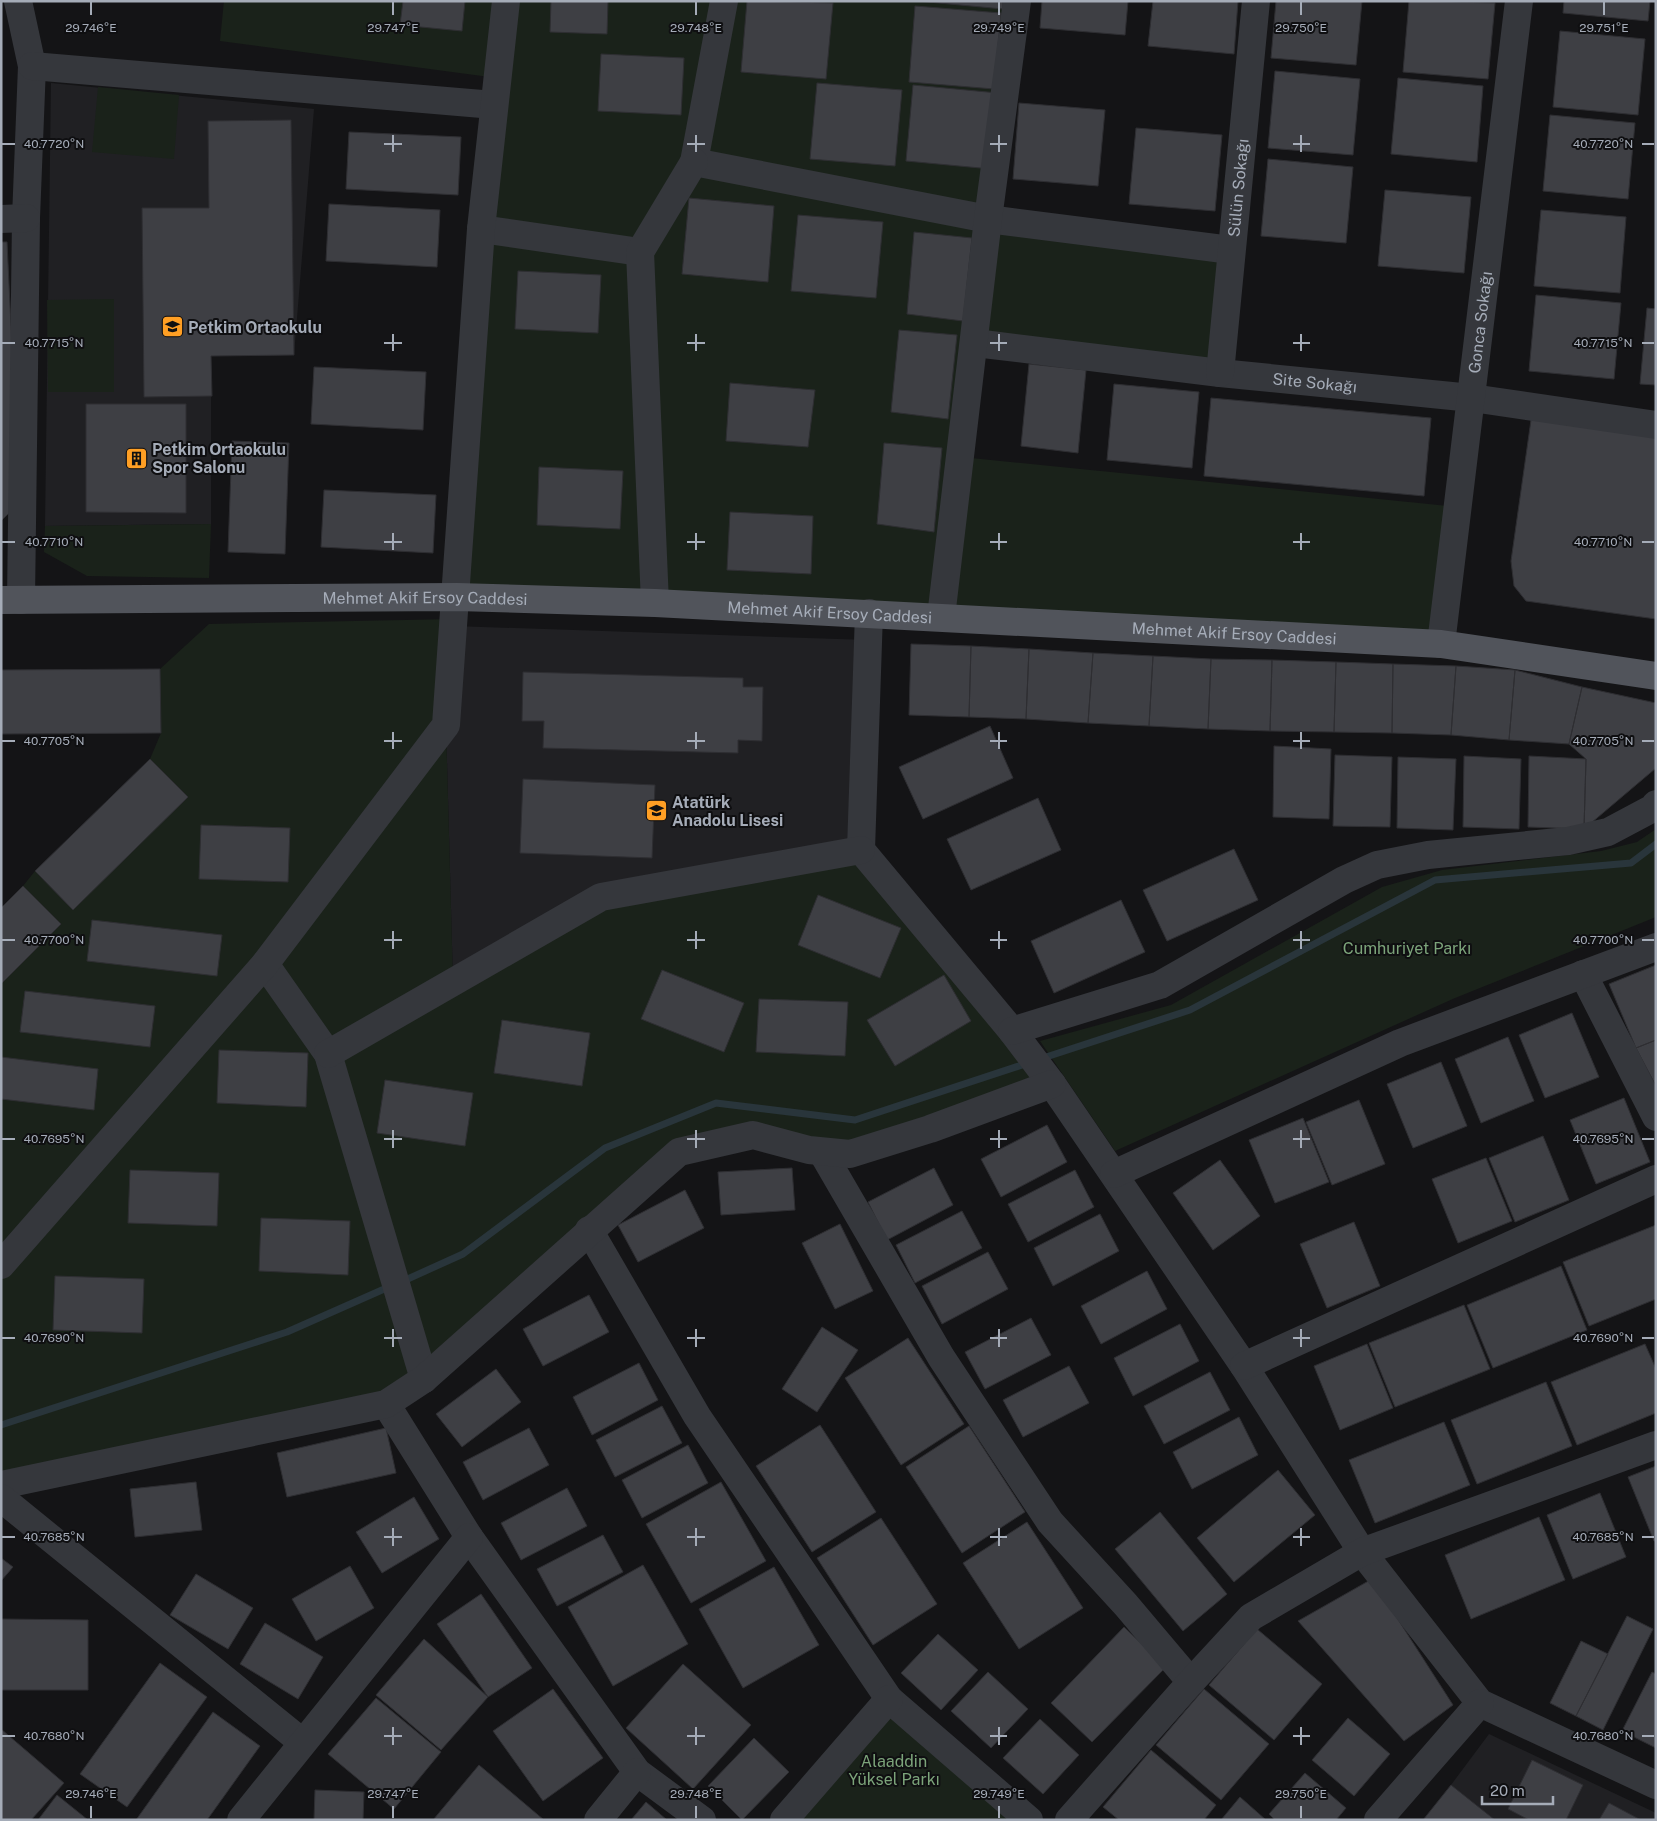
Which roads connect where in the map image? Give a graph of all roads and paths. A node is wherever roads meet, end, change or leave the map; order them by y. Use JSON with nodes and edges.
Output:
{"nodes":[{"id":1,"x":18,"y":1,"type":"edge"},
{"id":2,"x":506,"y":1,"type":"edge"},
{"id":3,"x":724,"y":1,"type":"edge"},
{"id":4,"x":1017,"y":1,"type":"edge"},
{"id":5,"x":1256,"y":1,"type":"edge"},
{"id":6,"x":1519,"y":1,"type":"edge"},
{"id":7,"x":32,"y":66,"type":"junction"},
{"id":8,"x":494,"y":105,"type":"junction"},
{"id":9,"x":694,"y":162,"type":"junction"},
{"id":10,"x":14,"y":218,"type":"edge"},
{"id":11,"x":988,"y":219,"type":"junction"},
{"id":12,"x":481,"y":229,"type":"junction"},
{"id":13,"x":1231,"y":250,"type":"junction"},
{"id":14,"x":640,"y":252,"type":"junction"},
{"id":15,"x":975,"y":343,"type":"junction"},
{"id":16,"x":1220,"y":373,"type":"junction"},
{"id":17,"x":1472,"y":398,"type":"junction"},
{"id":18,"x":1656,"y":425,"type":"edge"},
{"id":19,"x":457,"y":597,"type":"junction"},
{"id":20,"x":11,"y":600,"type":"edge"},
{"id":21,"x":655,"y":603,"type":"junction"},
{"id":22,"x":869,"y":612,"type":"junction"},
{"id":23,"x":941,"y":617,"type":"junction"},
{"id":24,"x":1442,"y":644,"type":"junction"},
{"id":25,"x":1656,"y":676,"type":"edge"},
{"id":26,"x":1656,"y":804,"type":"edge"},
{"id":27,"x":862,"y":850,"type":"junction"},
{"id":28,"x":1656,"y":948,"type":"edge"},
{"id":29,"x":265,"y":964,"type":"junction"},
{"id":30,"x":1583,"y":974,"type":"junction"},
{"id":31,"x":1012,"y":1031,"type":"junction"},
{"id":32,"x":328,"y":1054,"type":"junction"},
{"id":33,"x":1052,"y":1084,"type":"junction"},
{"id":34,"x":1656,"y":1117,"type":"edge"},
{"id":35,"x":822,"y":1152,"type":"junction"},
{"id":36,"x":1114,"y":1174,"type":"junction"},
{"id":37,"x":1656,"y":1179,"type":"edge"},
{"id":38,"x":589,"y":1230,"type":"junction"},
{"id":39,"x":1,"y":1264,"type":"edge"},
{"id":40,"x":1244,"y":1366,"type":"junction"},
{"id":41,"x":424,"y":1379,"type":"junction"},
{"id":42,"x":386,"y":1404,"type":"junction"},
{"id":43,"x":1656,"y":1445,"type":"edge"},
{"id":44,"x":1,"y":1486,"type":"edge"},
{"id":45,"x":1,"y":1498,"type":"edge"},
{"id":46,"x":469,"y":1537,"type":"junction"},
{"id":47,"x":1362,"y":1552,"type":"junction"},
{"id":48,"x":1190,"y":1682,"type":"junction"},
{"id":49,"x":889,"y":1699,"type":"junction"},
{"id":50,"x":1480,"y":1703,"type":"junction"},
{"id":51,"x":302,"y":1742,"type":"junction"},
{"id":52,"x":637,"y":1772,"type":"junction"},
{"id":53,"x":1656,"y":1785,"type":"edge"},
{"id":54,"x":241,"y":1820,"type":"edge"},
{"id":55,"x":598,"y":1820,"type":"edge"},
{"id":56,"x":702,"y":1820,"type":"edge"},
{"id":57,"x":784,"y":1820,"type":"edge"},
{"id":58,"x":1029,"y":1820,"type":"edge"},
{"id":59,"x":1069,"y":1820,"type":"edge"},
{"id":60,"x":1378,"y":1820,"type":"edge"}],
"edges":[{"from":1,"to":7,"type":"street"},
{"from":2,"to":8,"type":"street"},
{"from":3,"to":9,"type":"street"},
{"from":4,"to":11,"type":"street"},
{"from":5,"to":13,"type":"street","name":"Sülün Sokağı"},
{"from":6,"to":17,"type":"street","name":"Gonca Sokağı"},
{"from":7,"to":8,"type":"street"},
{"from":7,"to":10,"type":"street"},
{"from":8,"to":12,"type":"street"},
{"from":9,"to":11,"type":"street"},
{"from":9,"to":14,"type":"street"},
{"from":10,"to":20,"type":"street"},
{"from":11,"to":13,"type":"street"},
{"from":11,"to":15,"type":"street"},
{"from":12,"to":14,"type":"street"},
{"from":12,"to":19,"type":"street"},
{"from":13,"to":16,"type":"street","name":"Sülün Sokağı"},
{"from":14,"to":21,"type":"street"},
{"from":15,"to":16,"type":"street","name":"Site Sokağı"},
{"from":15,"to":23,"type":"street"},
{"from":16,"to":17,"type":"street","name":"Site Sokağı"},
{"from":17,"to":18,"type":"street","name":"Site Sokağı"},
{"from":17,"to":24,"type":"street","name":"Gonca Sokağı"},
{"from":19,"to":20,"type":"main road","name":"Mehmet Akif Ersoy Caddesi"},
{"from":19,"to":21,"type":"main road","name":"Mehmet Akif Ersoy Caddesi"},
{"from":19,"to":29,"type":"street"},
{"from":21,"to":22,"type":"main road","name":"Mehmet Akif Ersoy Caddesi"},
{"from":22,"to":23,"type":"main road","name":"Mehmet Akif Ersoy Caddesi"},
{"from":22,"to":27,"type":"street"},
{"from":23,"to":24,"type":"main road","name":"Mehmet Akif Ersoy Caddesi"},
{"from":24,"to":25,"type":"main road","name":"Mehmet Akif Ersoy Caddesi"},
{"from":26,"to":31,"type":"street"},
{"from":27,"to":31,"type":"street"},
{"from":27,"to":32,"type":"street"},
{"from":28,"to":30,"type":"street"},
{"from":29,"to":32,"type":"street"},
{"from":29,"to":39,"type":"street"},
{"from":30,"to":34,"type":"street"},
{"from":30,"to":36,"type":"street"},
{"from":31,"to":33,"type":"street"},
{"from":32,"to":41,"type":"street"},
{"from":33,"to":35,"type":"street"},
{"from":33,"to":36,"type":"street"},
{"from":35,"to":38,"type":"street"},
{"from":35,"to":48,"type":"street"},
{"from":36,"to":40,"type":"street"},
{"from":37,"to":40,"type":"street"},
{"from":38,"to":41,"type":"street"},
{"from":38,"to":49,"type":"street"},
{"from":40,"to":47,"type":"street"},
{"from":41,"to":42,"type":"street"},
{"from":42,"to":44,"type":"street"},
{"from":42,"to":46,"type":"street"},
{"from":43,"to":47,"type":"street"},
{"from":45,"to":51,"type":"street"},
{"from":46,"to":51,"type":"street"},
{"from":46,"to":52,"type":"street"},
{"from":47,"to":48,"type":"street"},
{"from":47,"to":50,"type":"street"},
{"from":48,"to":59,"type":"street"},
{"from":49,"to":57,"type":"street"},
{"from":49,"to":58,"type":"street"},
{"from":50,"to":53,"type":"street"},
{"from":50,"to":60,"type":"street"},
{"from":51,"to":54,"type":"street"},
{"from":52,"to":55,"type":"street"},
{"from":52,"to":56,"type":"street"}]}
